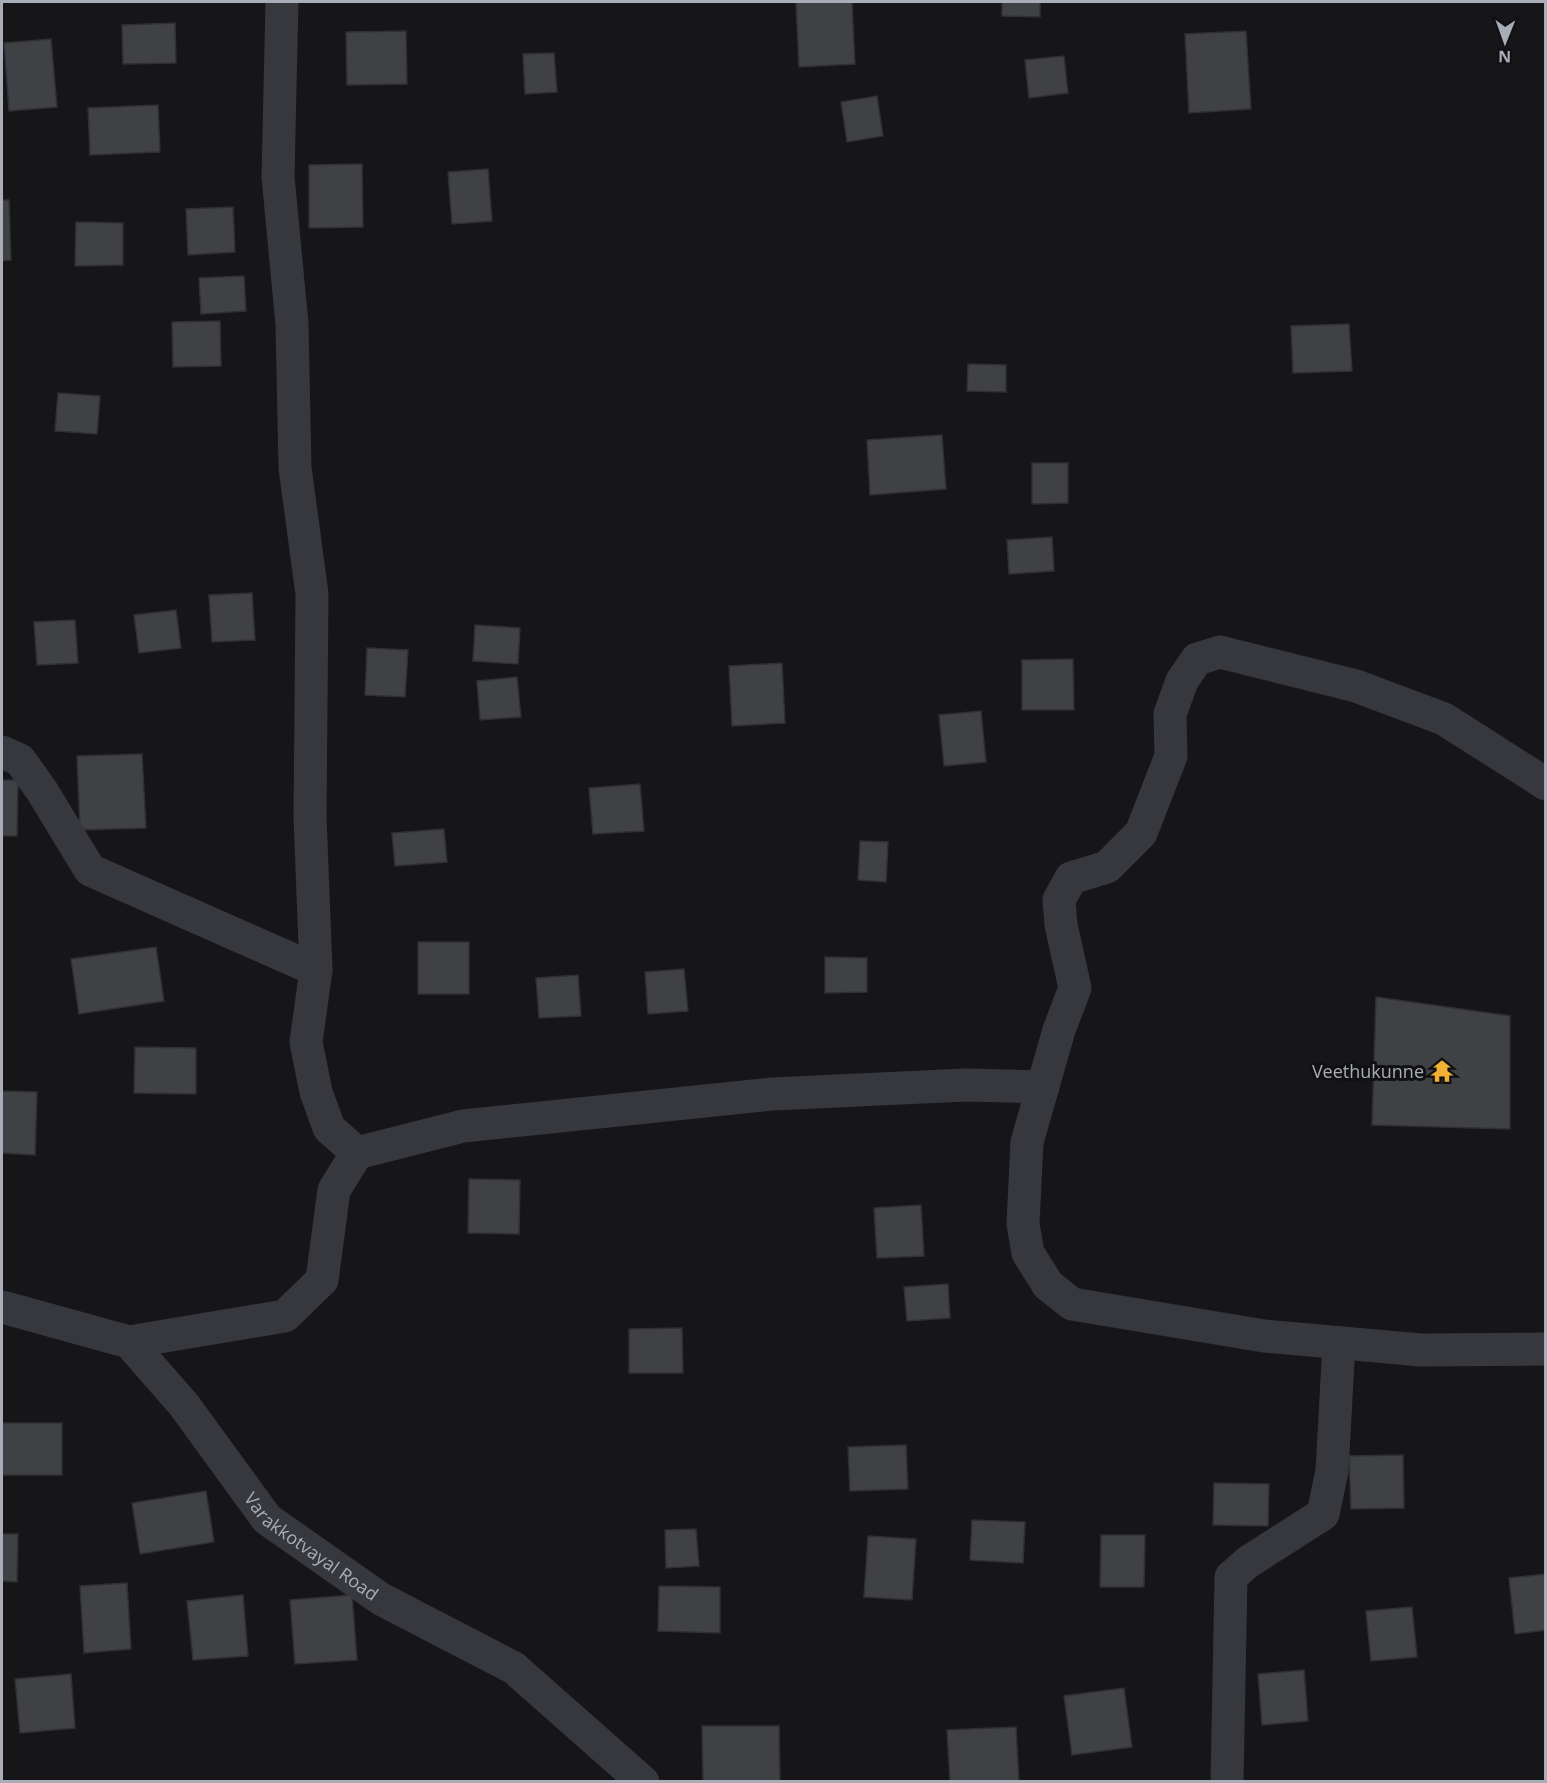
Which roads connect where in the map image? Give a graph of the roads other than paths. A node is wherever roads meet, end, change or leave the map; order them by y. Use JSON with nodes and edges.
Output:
{"nodes":[{"id":1,"x":282,"y":2,"type":"edge"},
{"id":2,"x":2,"y":752,"type":"edge"},
{"id":3,"x":1545,"y":784,"type":"edge"},
{"id":4,"x":316,"y":970,"type":"junction"},
{"id":5,"x":1042,"y":1087,"type":"junction"},
{"id":6,"x":357,"y":1153,"type":"junction"},
{"id":7,"x":2,"y":1307,"type":"edge"},
{"id":8,"x":129,"y":1342,"type":"junction"},
{"id":9,"x":1339,"y":1343,"type":"junction"},
{"id":10,"x":1545,"y":1349,"type":"edge"},
{"id":11,"x":643,"y":1782,"type":"edge"},
{"id":12,"x":1227,"y":1782,"type":"edge"}],
"edges":[{"from":1,"to":4,"type":"street"},
{"from":2,"to":4,"type":"street"},
{"from":3,"to":5,"type":"street"},
{"from":4,"to":6,"type":"street"},
{"from":5,"to":6,"type":"street"},
{"from":5,"to":9,"type":"street"},
{"from":6,"to":8,"type":"street"},
{"from":7,"to":8,"type":"street"},
{"from":8,"to":11,"type":"street","name":"Varakkotvayal Road"},
{"from":9,"to":10,"type":"street"},
{"from":9,"to":12,"type":"street"}]}
